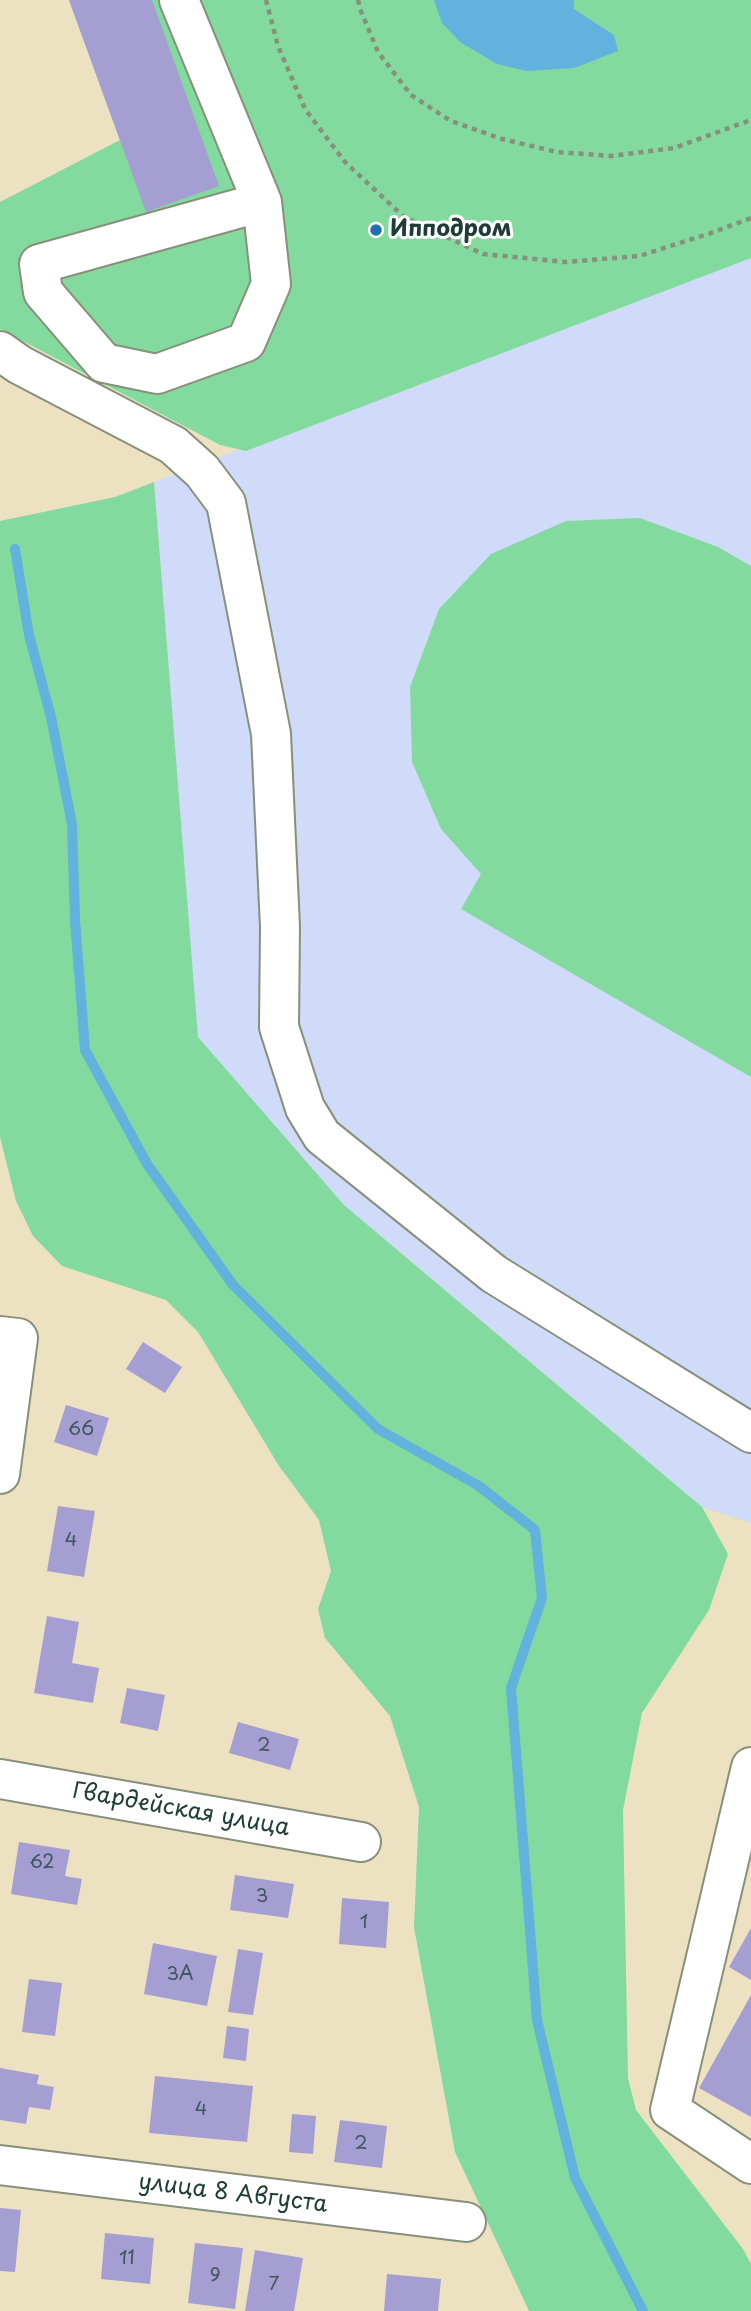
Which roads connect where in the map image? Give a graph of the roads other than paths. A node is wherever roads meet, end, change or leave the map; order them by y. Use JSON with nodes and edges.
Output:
{"nodes":[{"id":1,"x":179,"y":0,"type":"edge"},
{"id":2,"x":262,"y":202,"type":"junction"},
{"id":3,"x":0,"y":351,"type":"edge"},
{"id":4,"x":9,"y":1337,"type":"edge"},
{"id":5,"x":751,"y":1433,"type":"edge"},
{"id":6,"x":0,"y":1474,"type":"edge"},
{"id":7,"x":751,"y":1767,"type":"edge"},
{"id":8,"x":0,"y":1779,"type":"edge"},
{"id":9,"x":361,"y":1842,"type":"dead end"},
{"id":10,"x":751,"y":2164,"type":"edge"},
{"id":11,"x":0,"y":2165,"type":"edge"},
{"id":12,"x":466,"y":2222,"type":"dead end"}],
"edges":[{"from":1,"to":2,"type":"street"},
{"from":2,"to":2,"type":"street"},
{"from":3,"to":5,"type":"street"},
{"from":4,"to":6,"type":"street"},
{"from":7,"to":10,"type":"street"},
{"from":8,"to":9,"type":"street","name":"Гвардейская улица"},
{"from":11,"to":12,"type":"street","name":"улица 8 Августа"}]}
